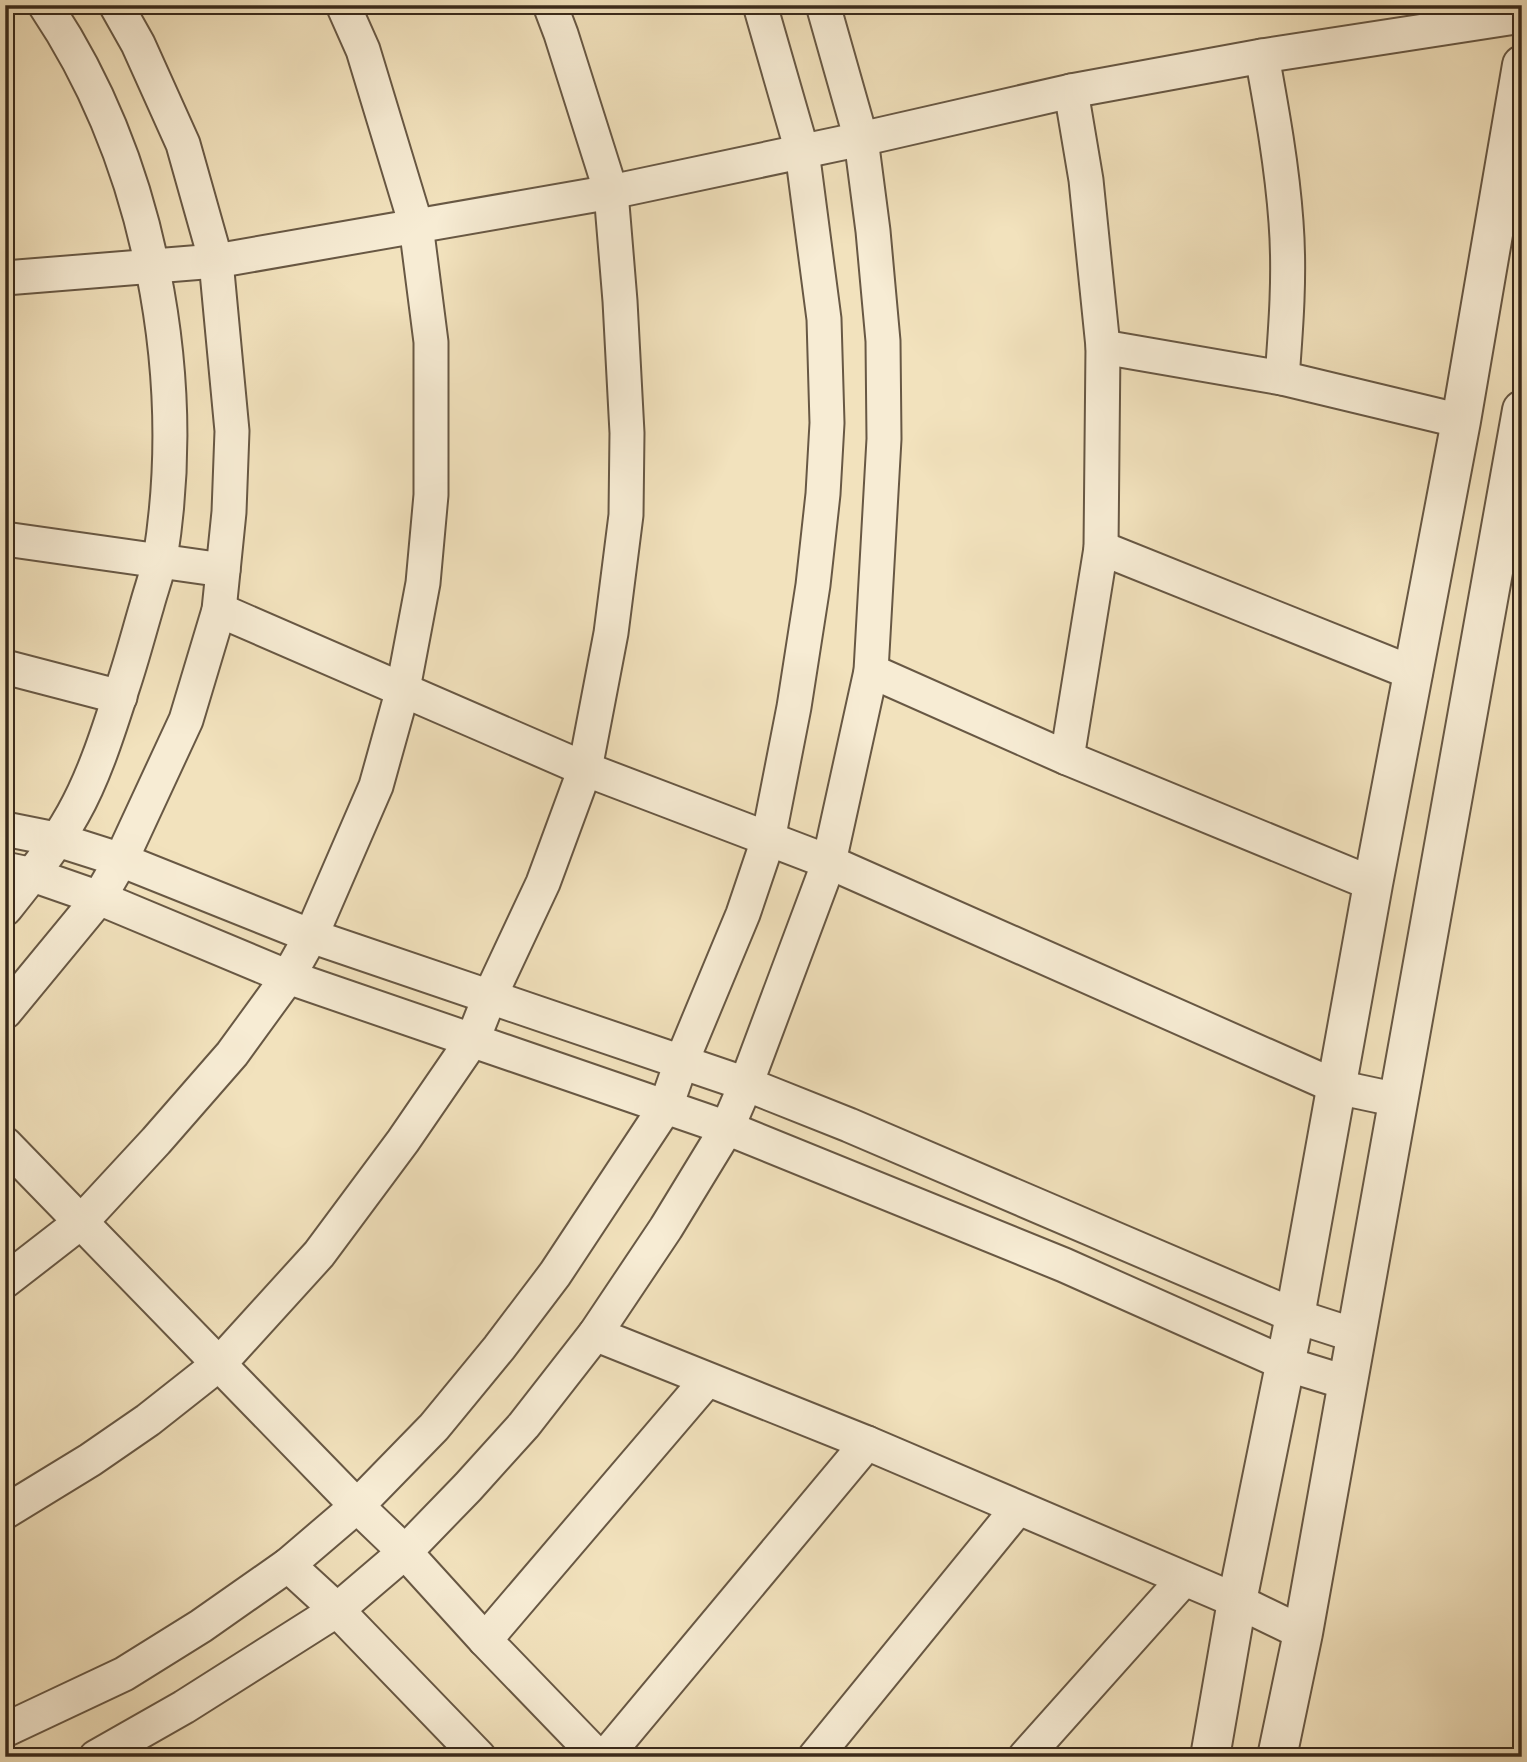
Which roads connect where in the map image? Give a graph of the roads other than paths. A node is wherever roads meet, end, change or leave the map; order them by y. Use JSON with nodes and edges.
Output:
{"nodes":[{"id":1,"x":45,"y":5,"type":"edge"},
{"id":2,"x":116,"y":5,"type":"edge"},
{"id":3,"x":343,"y":5,"type":"edge"},
{"id":4,"x":550,"y":5,"type":"edge"},
{"id":5,"x":760,"y":5,"type":"edge"},
{"id":6,"x":823,"y":5,"type":"edge"},
{"id":7,"x":1522,"y":16,"type":"edge"},
{"id":8,"x":1262,"y":56,"type":"junction"},
{"id":9,"x":1522,"y":65,"type":"edge"},
{"id":10,"x":1071,"y":91,"type":"junction"},
{"id":11,"x":861,"y":139,"type":"junction"},
{"id":12,"x":802,"y":151,"type":"junction"},
{"id":13,"x":611,"y":192,"type":"junction"},
{"id":14,"x":416,"y":225,"type":"junction"},
{"id":15,"x":216,"y":261,"type":"junction"},
{"id":16,"x":151,"y":268,"type":"junction"},
{"id":17,"x":8,"y":272,"type":"edge"},
{"id":18,"x":1103,"y":347,"type":"junction"},
{"id":19,"x":1282,"y":378,"type":"junction"},
{"id":20,"x":1522,"y":410,"type":"edge"},
{"id":21,"x":1461,"y":421,"type":"junction"},
{"id":22,"x":5,"y":539,"type":"edge"},
{"id":23,"x":1101,"y":548,"type":"junction"},
{"id":24,"x":159,"y":560,"type":"junction"},
{"id":25,"x":223,"y":570,"type":"junction"},
{"id":26,"x":219,"y":610,"type":"junction"},
{"id":27,"x":5,"y":667,"type":"edge"},
{"id":28,"x":871,"y":671,"type":"junction"},
{"id":29,"x":1415,"y":674,"type":"junction"},
{"id":30,"x":403,"y":689,"type":"junction"},
{"id":31,"x":120,"y":697,"type":"junction"},
{"id":32,"x":1067,"y":758,"type":"junction"},
{"id":33,"x":585,"y":769,"type":"junction"},
{"id":34,"x":5,"y":829,"type":"edge"},
{"id":35,"x":55,"y":839,"type":"junction"},
{"id":36,"x":768,"y":840,"type":"junction"},
{"id":37,"x":121,"y":860,"type":"junction"},
{"id":38,"x":829,"y":862,"type":"junction"},
{"id":39,"x":19,"y":872,"type":"edge"},
{"id":40,"x":1373,"y":884,"type":"junction"},
{"id":41,"x":99,"y":898,"type":"junction"},
{"id":42,"x":5,"y":909,"type":"edge"},
{"id":43,"x":311,"y":936,"type":"junction"},
{"id":44,"x":288,"y":977,"type":"junction"},
{"id":45,"x":490,"y":996,"type":"junction"},
{"id":46,"x":5,"y":1012,"type":"edge"},
{"id":47,"x":473,"y":1040,"type":"junction"},
{"id":48,"x":681,"y":1063,"type":"junction"},
{"id":49,"x":746,"y":1084,"type":"junction"},
{"id":50,"x":1337,"y":1087,"type":"junction"},
{"id":51,"x":1398,"y":1100,"type":"junction"},
{"id":52,"x":666,"y":1106,"type":"junction"},
{"id":53,"x":727,"y":1128,"type":"junction"},
{"id":54,"x":5,"y":1144,"type":"edge"},
{"id":55,"x":81,"y":1222,"type":"junction"},
{"id":56,"x":5,"y":1280,"type":"edge"},
{"id":57,"x":1295,"y":1316,"type":"junction"},
{"id":58,"x":595,"y":1334,"type":"junction"},
{"id":59,"x":1357,"y":1336,"type":"junction"},
{"id":60,"x":219,"y":1364,"type":"junction"},
{"id":61,"x":1286,"y":1364,"type":"junction"},
{"id":62,"x":707,"y":1380,"type":"junction"},
{"id":63,"x":1348,"y":1383,"type":"junction"},
{"id":64,"x":867,"y":1443,"type":"junction"},
{"id":65,"x":357,"y":1506,"type":"junction"},
{"id":66,"x":1018,"y":1508,"type":"junction"},
{"id":67,"x":5,"y":1513,"type":"edge"},
{"id":68,"x":405,"y":1552,"type":"junction"},
{"id":69,"x":288,"y":1565,"type":"junction"},
{"id":70,"x":1184,"y":1579,"type":"junction"},
{"id":71,"x":1237,"y":1601,"type":"junction"},
{"id":72,"x":337,"y":1609,"type":"junction"},
{"id":73,"x":1303,"y":1633,"type":"junction"},
{"id":74,"x":485,"y":1640,"type":"junction"},
{"id":75,"x":5,"y":1730,"type":"edge"},
{"id":76,"x":96,"y":1757,"type":"edge"},
{"id":77,"x":479,"y":1757,"type":"edge"},
{"id":78,"x":598,"y":1757,"type":"edge"},
{"id":79,"x":605,"y":1757,"type":"edge"},
{"id":80,"x":815,"y":1757,"type":"edge"},
{"id":81,"x":1026,"y":1757,"type":"edge"},
{"id":82,"x":1210,"y":1757,"type":"edge"},
{"id":83,"x":1277,"y":1757,"type":"edge"}],
"edges":[{"from":1,"to":16,"type":"street"},
{"from":2,"to":15,"type":"street"},
{"from":3,"to":14,"type":"street"},
{"from":4,"to":13,"type":"street"},
{"from":5,"to":12,"type":"street"},
{"from":6,"to":11,"type":"street"},
{"from":7,"to":8,"type":"street"},
{"from":8,"to":10,"type":"street"},
{"from":8,"to":19,"type":"street"},
{"from":9,"to":21,"type":"street"},
{"from":10,"to":11,"type":"street"},
{"from":10,"to":18,"type":"street"},
{"from":11,"to":12,"type":"street"},
{"from":11,"to":28,"type":"street"},
{"from":12,"to":13,"type":"street"},
{"from":12,"to":36,"type":"street"},
{"from":13,"to":14,"type":"street"},
{"from":13,"to":33,"type":"street"},
{"from":14,"to":15,"type":"street"},
{"from":14,"to":30,"type":"street"},
{"from":15,"to":16,"type":"street"},
{"from":15,"to":25,"type":"street"},
{"from":16,"to":17,"type":"street"},
{"from":16,"to":24,"type":"street"},
{"from":18,"to":19,"type":"street"},
{"from":18,"to":23,"type":"street"},
{"from":19,"to":21,"type":"street"},
{"from":20,"to":51,"type":"street"},
{"from":21,"to":29,"type":"street"},
{"from":22,"to":24,"type":"street"},
{"from":23,"to":29,"type":"street"},
{"from":23,"to":32,"type":"street"},
{"from":24,"to":25,"type":"street"},
{"from":24,"to":31,"type":"street"},
{"from":25,"to":26,"type":"street"},
{"from":26,"to":30,"type":"street"},
{"from":26,"to":37,"type":"street"},
{"from":27,"to":31,"type":"street"},
{"from":28,"to":32,"type":"street"},
{"from":28,"to":38,"type":"street"},
{"from":29,"to":40,"type":"street"},
{"from":30,"to":33,"type":"street"},
{"from":30,"to":43,"type":"street"},
{"from":31,"to":35,"type":"street"},
{"from":32,"to":40,"type":"street"},
{"from":33,"to":36,"type":"street"},
{"from":33,"to":45,"type":"street"},
{"from":34,"to":35,"type":"street"},
{"from":35,"to":37,"type":"street"},
{"from":35,"to":39,"type":"street"},
{"from":36,"to":38,"type":"street"},
{"from":36,"to":48,"type":"street"},
{"from":37,"to":41,"type":"street"},
{"from":37,"to":43,"type":"street"},
{"from":38,"to":49,"type":"street"},
{"from":38,"to":50,"type":"street"},
{"from":39,"to":41,"type":"street"},
{"from":39,"to":42,"type":"street"},
{"from":40,"to":50,"type":"street"},
{"from":41,"to":44,"type":"street"},
{"from":41,"to":46,"type":"street"},
{"from":43,"to":44,"type":"street"},
{"from":43,"to":45,"type":"street"},
{"from":44,"to":47,"type":"street"},
{"from":44,"to":55,"type":"street"},
{"from":45,"to":47,"type":"street"},
{"from":45,"to":48,"type":"street"},
{"from":47,"to":52,"type":"street"},
{"from":47,"to":60,"type":"street"},
{"from":48,"to":49,"type":"street"},
{"from":48,"to":52,"type":"street"},
{"from":49,"to":53,"type":"street"},
{"from":49,"to":57,"type":"street"},
{"from":50,"to":51,"type":"street"},
{"from":50,"to":57,"type":"street"},
{"from":51,"to":59,"type":"street"},
{"from":52,"to":53,"type":"street"},
{"from":52,"to":65,"type":"street"},
{"from":53,"to":58,"type":"street"},
{"from":53,"to":61,"type":"street"},
{"from":54,"to":55,"type":"street"},
{"from":55,"to":56,"type":"street"},
{"from":55,"to":60,"type":"street"},
{"from":57,"to":59,"type":"street"},
{"from":57,"to":61,"type":"street"},
{"from":58,"to":62,"type":"street"},
{"from":58,"to":68,"type":"street"},
{"from":59,"to":63,"type":"street"},
{"from":60,"to":65,"type":"street"},
{"from":60,"to":67,"type":"street"},
{"from":61,"to":63,"type":"street"},
{"from":61,"to":71,"type":"street"},
{"from":62,"to":64,"type":"street"},
{"from":62,"to":74,"type":"street"},
{"from":63,"to":73,"type":"street"},
{"from":64,"to":66,"type":"street"},
{"from":64,"to":79,"type":"street"},
{"from":65,"to":68,"type":"street"},
{"from":65,"to":69,"type":"street"},
{"from":66,"to":70,"type":"street"},
{"from":66,"to":80,"type":"street"},
{"from":68,"to":72,"type":"street"},
{"from":68,"to":74,"type":"street"},
{"from":69,"to":72,"type":"street"},
{"from":69,"to":75,"type":"street"},
{"from":70,"to":71,"type":"street"},
{"from":70,"to":81,"type":"street"},
{"from":71,"to":73,"type":"street"},
{"from":71,"to":82,"type":"street"},
{"from":72,"to":76,"type":"street"},
{"from":72,"to":77,"type":"street"},
{"from":73,"to":83,"type":"street"},
{"from":74,"to":78,"type":"street"}]}
